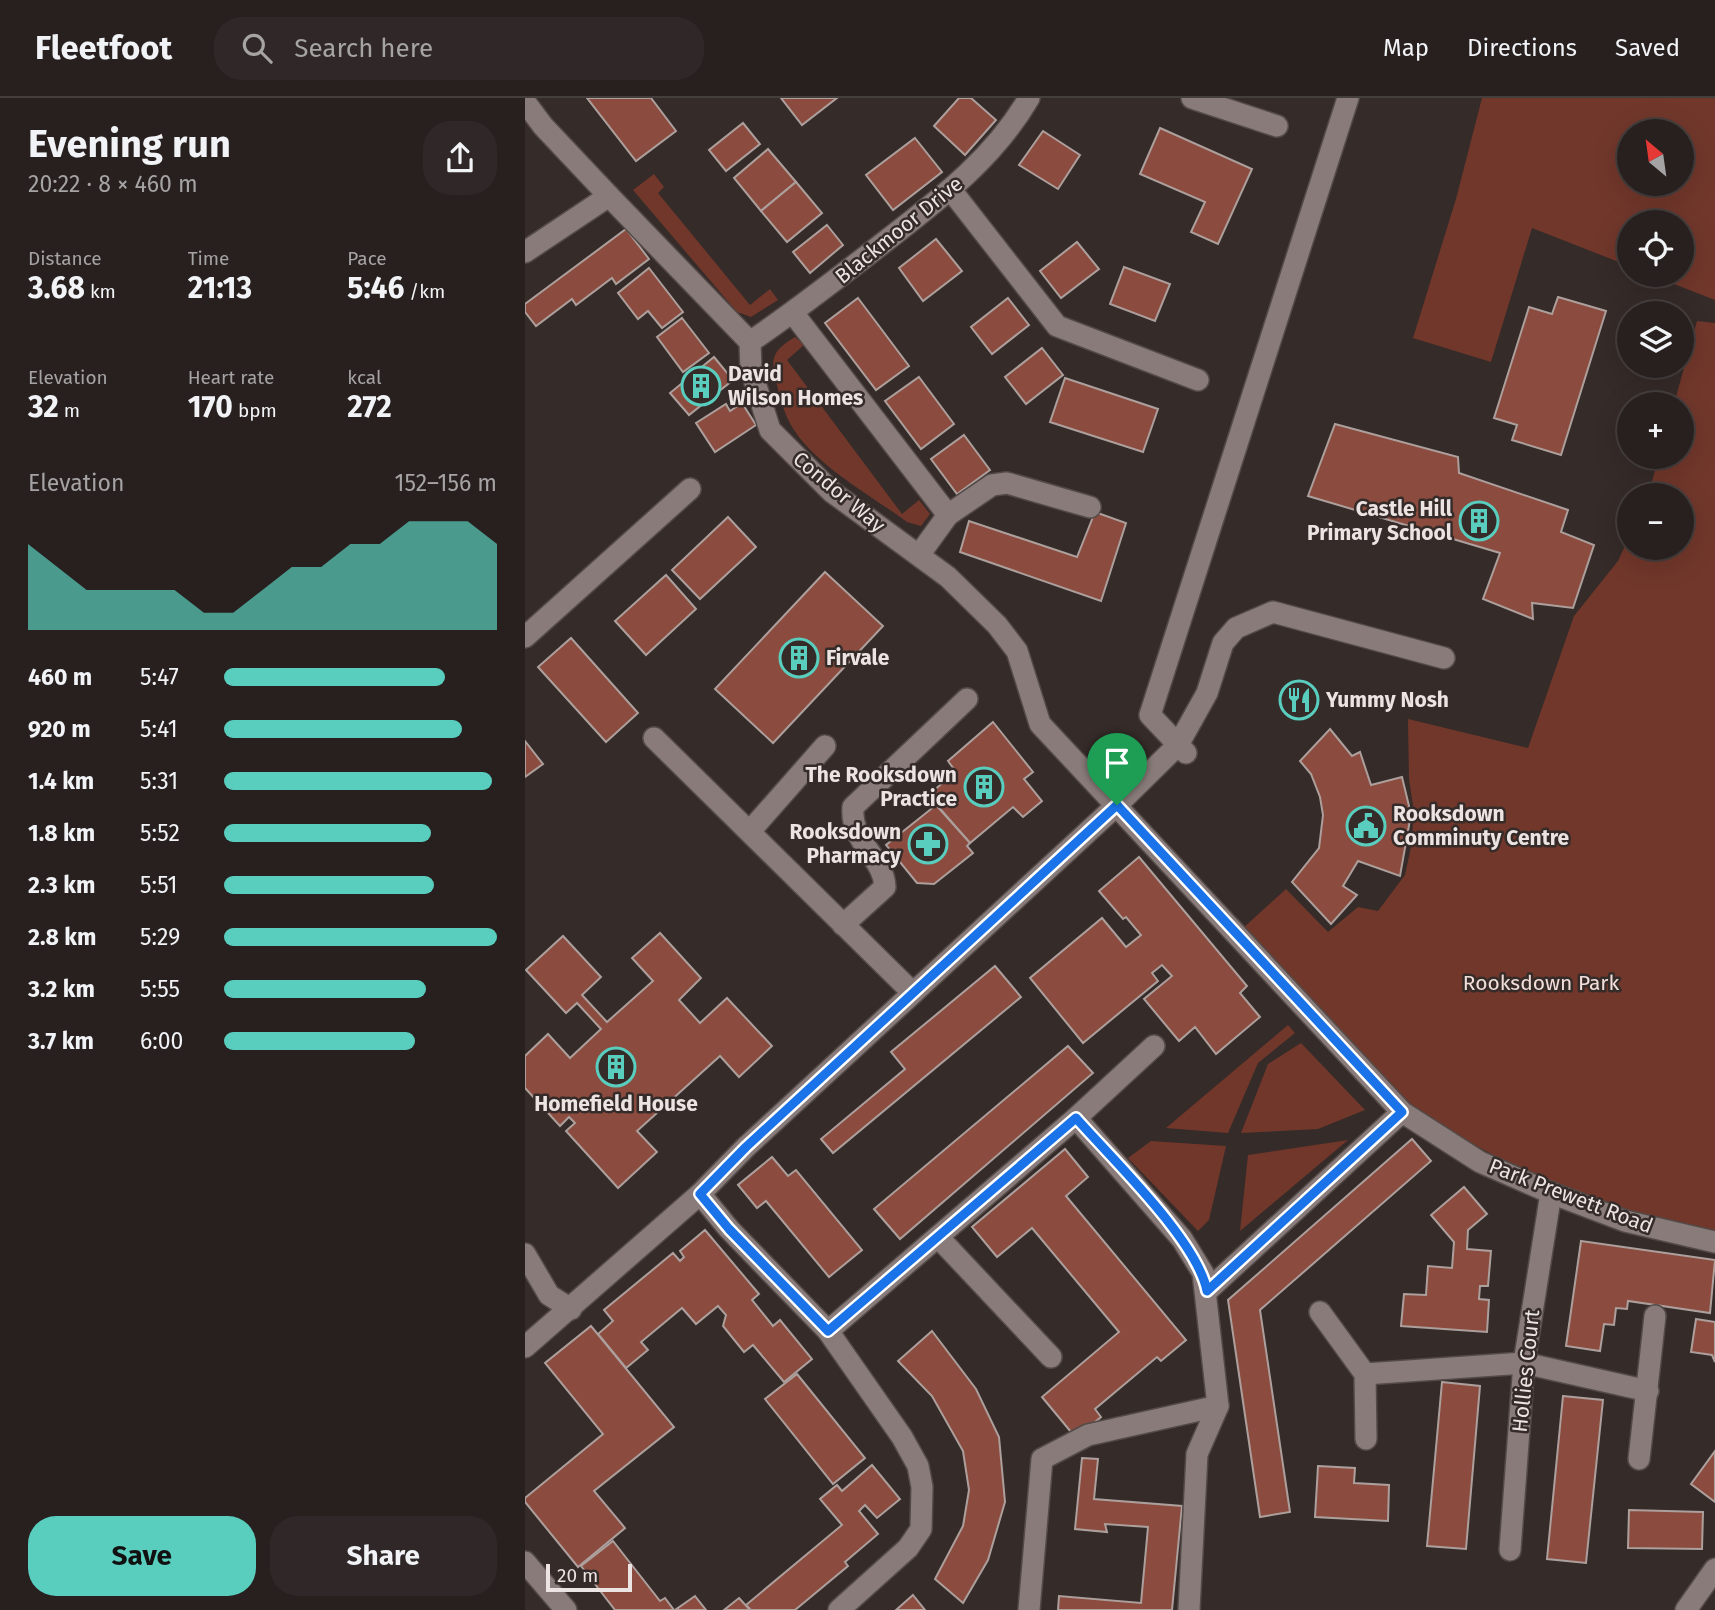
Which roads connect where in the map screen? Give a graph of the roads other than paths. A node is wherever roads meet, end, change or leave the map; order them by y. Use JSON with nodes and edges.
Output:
{"nodes":[{"id":1,"x":1029,"y":98,"type":"edge"},
{"id":2,"x":1192,"y":98,"type":"edge"},
{"id":3,"x":1348,"y":98,"type":"edge"},
{"id":4,"x":525,"y":102,"type":"edge"},
{"id":5,"x":1277,"y":126,"type":"dead end"},
{"id":6,"x":951,"y":190,"type":"junction"},
{"id":7,"x":609,"y":196,"type":"junction"},
{"id":8,"x":525,"y":252,"type":"edge"},
{"id":9,"x":793,"y":313,"type":"junction"},
{"id":10,"x":750,"y":342,"type":"junction"},
{"id":11,"x":1198,"y":380,"type":"dead end"},
{"id":12,"x":690,"y":489,"type":"dead end"},
{"id":13,"x":1090,"y":507,"type":"dead end"},
{"id":14,"x":948,"y":515,"type":"junction"},
{"id":15,"x":919,"y":555,"type":"junction"},
{"id":16,"x":525,"y":638,"type":"edge"},
{"id":17,"x":1444,"y":658,"type":"dead end"},
{"id":18,"x":967,"y":699,"type":"dead end"},
{"id":19,"x":654,"y":738,"type":"dead end"},
{"id":20,"x":825,"y":746,"type":"dead end"},
{"id":21,"x":1183,"y":750,"type":"junction"},
{"id":22,"x":1117,"y":805,"type":"junction"},
{"id":23,"x":751,"y":830,"type":"junction"},
{"id":24,"x":843,"y":925,"type":"junction"},
{"id":25,"x":913,"y":993,"type":"junction"},
{"id":26,"x":1154,"y":1046,"type":"dead end"},
{"id":27,"x":1402,"y":1112,"type":"junction"},
{"id":28,"x":1076,"y":1118,"type":"junction"},
{"id":29,"x":1551,"y":1193,"type":"junction"},
{"id":30,"x":700,"y":1194,"type":"junction"},
{"id":31,"x":938,"y":1237,"type":"junction"},
{"id":32,"x":1715,"y":1242,"type":"edge"},
{"id":33,"x":525,"y":1254,"type":"edge"},
{"id":34,"x":1207,"y":1291,"type":"junction"},
{"id":35,"x":571,"y":1309,"type":"junction"},
{"id":36,"x":1320,"y":1312,"type":"dead end"},
{"id":37,"x":1655,"y":1316,"type":"dead end"},
{"id":38,"x":828,"y":1331,"type":"junction"},
{"id":39,"x":525,"y":1347,"type":"edge"},
{"id":40,"x":1051,"y":1357,"type":"dead end"},
{"id":41,"x":1524,"y":1363,"type":"junction"},
{"id":42,"x":1365,"y":1374,"type":"junction"},
{"id":43,"x":1647,"y":1391,"type":"junction"},
{"id":44,"x":1219,"y":1406,"type":"junction"},
{"id":45,"x":1366,"y":1439,"type":"dead end"},
{"id":46,"x":1639,"y":1459,"type":"dead end"},
{"id":47,"x":1510,"y":1550,"type":"dead end"},
{"id":48,"x":525,"y":1562,"type":"edge"},
{"id":49,"x":1715,"y":1569,"type":"edge"},
{"id":50,"x":566,"y":1610,"type":"edge"},
{"id":51,"x":839,"y":1610,"type":"edge"},
{"id":52,"x":1030,"y":1610,"type":"edge"},
{"id":53,"x":1189,"y":1610,"type":"edge"},
{"id":54,"x":1686,"y":1610,"type":"edge"}],
"edges":[{"from":1,"to":6,"type":"street","name":"Blackmoor Drive"},
{"from":2,"to":5,"type":"street"},
{"from":3,"to":21,"type":"street"},
{"from":4,"to":7,"type":"street"},
{"from":6,"to":9,"type":"street","name":"Blackmoor Drive"},
{"from":6,"to":11,"type":"street"},
{"from":7,"to":8,"type":"street"},
{"from":7,"to":10,"type":"street"},
{"from":9,"to":10,"type":"street","name":"Blackmoor Drive"},
{"from":9,"to":14,"type":"street"},
{"from":10,"to":15,"type":"street","name":"Condor Way"},
{"from":12,"to":16,"type":"street"},
{"from":13,"to":14,"type":"street"},
{"from":14,"to":15,"type":"street"},
{"from":15,"to":22,"type":"street","name":"Condor Way"},
{"from":17,"to":21,"type":"street"},
{"from":18,"to":24,"type":"street"},
{"from":19,"to":23,"type":"street"},
{"from":20,"to":23,"type":"street"},
{"from":21,"to":22,"type":"street"},
{"from":22,"to":25,"type":"street"},
{"from":22,"to":27,"type":"street","name":"Park Prewett Road"},
{"from":23,"to":24,"type":"street"},
{"from":24,"to":25,"type":"street"},
{"from":25,"to":30,"type":"street"},
{"from":26,"to":28,"type":"street"},
{"from":27,"to":29,"type":"street","name":"Park Prewett Road"},
{"from":27,"to":34,"type":"street"},
{"from":28,"to":31,"type":"street"},
{"from":28,"to":34,"type":"street"},
{"from":29,"to":32,"type":"street","name":"Park Prewett Road"},
{"from":29,"to":41,"type":"street","name":"Hollies Court"},
{"from":30,"to":35,"type":"street"},
{"from":30,"to":38,"type":"street"},
{"from":31,"to":38,"type":"street"},
{"from":31,"to":40,"type":"street"},
{"from":33,"to":35,"type":"street"},
{"from":34,"to":44,"type":"street"},
{"from":35,"to":39,"type":"street"},
{"from":36,"to":42,"type":"street"},
{"from":37,"to":43,"type":"street"},
{"from":38,"to":51,"type":"street"},
{"from":41,"to":42,"type":"street"},
{"from":41,"to":43,"type":"street"},
{"from":41,"to":47,"type":"street","name":"Hollies Court"},
{"from":42,"to":45,"type":"street"},
{"from":43,"to":46,"type":"street"},
{"from":44,"to":52,"type":"street"},
{"from":44,"to":53,"type":"street"},
{"from":48,"to":50,"type":"street"},
{"from":49,"to":54,"type":"street"}]}
